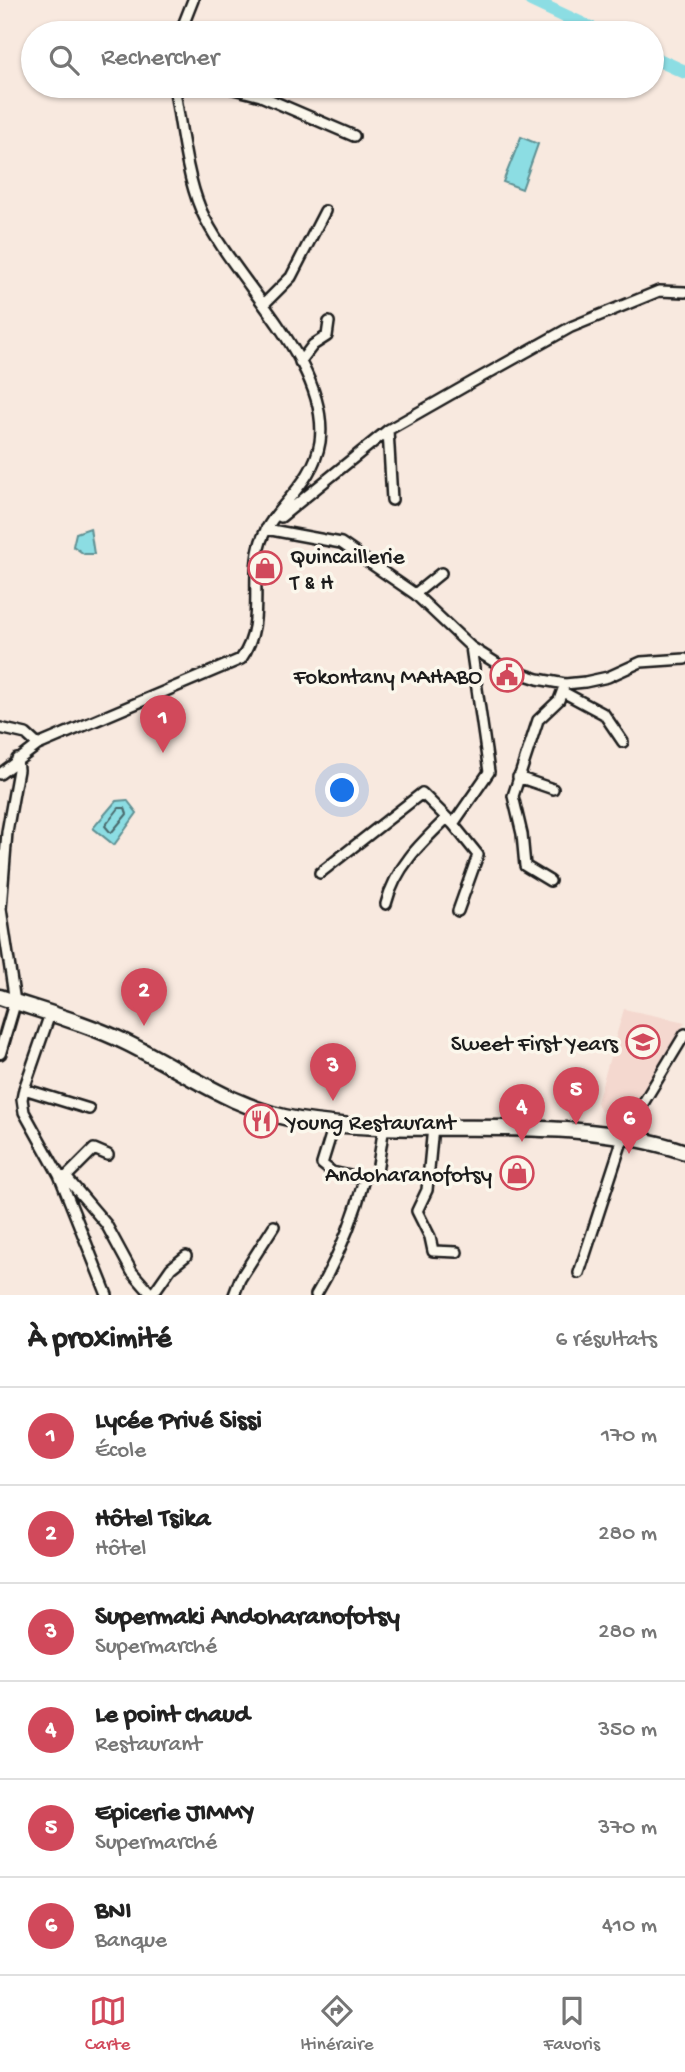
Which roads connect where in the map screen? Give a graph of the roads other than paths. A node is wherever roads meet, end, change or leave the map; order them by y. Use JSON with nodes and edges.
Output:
{"nodes":[{"id":1,"x":193,"y":0,"type":"edge"},
{"id":2,"x":185,"y":21,"type":"edge"},
{"id":3,"x":177,"y":98,"type":"edge"},
{"id":4,"x":266,"y":98,"type":"edge"},
{"id":5,"x":354,"y":136,"type":"dead end"},
{"id":6,"x":325,"y":211,"type":"dead end"},
{"id":7,"x":685,"y":292,"type":"edge"},
{"id":8,"x":264,"y":304,"type":"junction"},
{"id":9,"x":329,"y":322,"type":"dead end"},
{"id":10,"x":300,"y":362,"type":"junction"},
{"id":11,"x":388,"y":430,"type":"junction"},
{"id":12,"x":392,"y":500,"type":"dead end"},
{"id":13,"x":266,"y":529,"type":"junction"},
{"id":14,"x":441,"y":573,"type":"dead end"},
{"id":15,"x":415,"y":594,"type":"junction"},
{"id":16,"x":471,"y":647,"type":"junction"},
{"id":17,"x":685,"y":659,"type":"edge"},
{"id":18,"x":564,"y":688,"type":"junction"},
{"id":19,"x":0,"y":728,"type":"edge"},
{"id":20,"x":623,"y":741,"type":"dead end"},
{"id":21,"x":38,"y":745,"type":"junction"},
{"id":22,"x":17,"y":759,"type":"junction"},
{"id":23,"x":0,"y":774,"type":"edge"},
{"id":24,"x":518,"y":777,"type":"junction"},
{"id":25,"x":553,"y":789,"type":"dead end"},
{"id":26,"x":449,"y":822,"type":"junction"},
{"id":27,"x":320,"y":873,"type":"dead end"},
{"id":28,"x":550,"y":881,"type":"dead end"},
{"id":29,"x":386,"y":904,"type":"dead end"},
{"id":30,"x":458,"y":911,"type":"dead end"},
{"id":31,"x":0,"y":997,"type":"edge"},
{"id":32,"x":15,"y":1002,"type":"junction"},
{"id":33,"x":50,"y":1014,"type":"junction"},
{"id":34,"x":685,"y":1034,"type":"edge"},
{"id":35,"x":0,"y":1053,"type":"edge"},
{"id":36,"x":24,"y":1089,"type":"junction"},
{"id":37,"x":89,"y":1109,"type":"dead end"},
{"id":38,"x":334,"y":1125,"type":"junction"},
{"id":39,"x":384,"y":1126,"type":"junction"},
{"id":40,"x":433,"y":1127,"type":"junction"},
{"id":41,"x":624,"y":1135,"type":"junction"},
{"id":42,"x":685,"y":1152,"type":"edge"},
{"id":43,"x":108,"y":1155,"type":"dead end"},
{"id":44,"x":377,"y":1172,"type":"dead end"},
{"id":45,"x":63,"y":1176,"type":"junction"},
{"id":46,"x":274,"y":1226,"type":"dead end"},
{"id":47,"x":457,"y":1252,"type":"dead end"},
{"id":48,"x":186,"y":1256,"type":"dead end"},
{"id":49,"x":579,"y":1273,"type":"dead end"},
{"id":50,"x":107,"y":1295,"type":"edge"},
{"id":51,"x":152,"y":1295,"type":"edge"},
{"id":52,"x":234,"y":1295,"type":"edge"},
{"id":53,"x":316,"y":1295,"type":"edge"}],
"edges":[{"from":1,"to":2,"type":"street"},
{"from":3,"to":8,"type":"street"},
{"from":4,"to":5,"type":"street"},
{"from":6,"to":8,"type":"street"},
{"from":7,"to":11,"type":"street"},
{"from":8,"to":10,"type":"street"},
{"from":9,"to":10,"type":"street"},
{"from":10,"to":13,"type":"street"},
{"from":11,"to":12,"type":"street"},
{"from":11,"to":13,"type":"street"},
{"from":13,"to":15,"type":"street"},
{"from":13,"to":21,"type":"street"},
{"from":14,"to":15,"type":"street"},
{"from":15,"to":16,"type":"street"},
{"from":16,"to":18,"type":"street"},
{"from":16,"to":26,"type":"street"},
{"from":17,"to":18,"type":"street"},
{"from":18,"to":20,"type":"street"},
{"from":18,"to":24,"type":"street"},
{"from":19,"to":21,"type":"street"},
{"from":21,"to":22,"type":"street"},
{"from":22,"to":23,"type":"street"},
{"from":22,"to":32,"type":"street"},
{"from":24,"to":25,"type":"street"},
{"from":24,"to":28,"type":"street"},
{"from":26,"to":27,"type":"street"},
{"from":26,"to":29,"type":"street"},
{"from":26,"to":30,"type":"street"},
{"from":31,"to":32,"type":"main road"},
{"from":32,"to":33,"type":"main road"},
{"from":32,"to":35,"type":"street"},
{"from":33,"to":36,"type":"street"},
{"from":33,"to":38,"type":"main road"},
{"from":34,"to":41,"type":"street"},
{"from":36,"to":37,"type":"street"},
{"from":36,"to":45,"type":"street"},
{"from":38,"to":39,"type":"main road"},
{"from":38,"to":53,"type":"street"},
{"from":39,"to":40,"type":"main road"},
{"from":39,"to":44,"type":"street"},
{"from":40,"to":41,"type":"main road"},
{"from":40,"to":47,"type":"street"},
{"from":41,"to":42,"type":"main road"},
{"from":41,"to":49,"type":"street"},
{"from":43,"to":45,"type":"street"},
{"from":45,"to":50,"type":"street"},
{"from":45,"to":51,"type":"street"},
{"from":46,"to":52,"type":"street"},
{"from":48,"to":51,"type":"street"}]}
